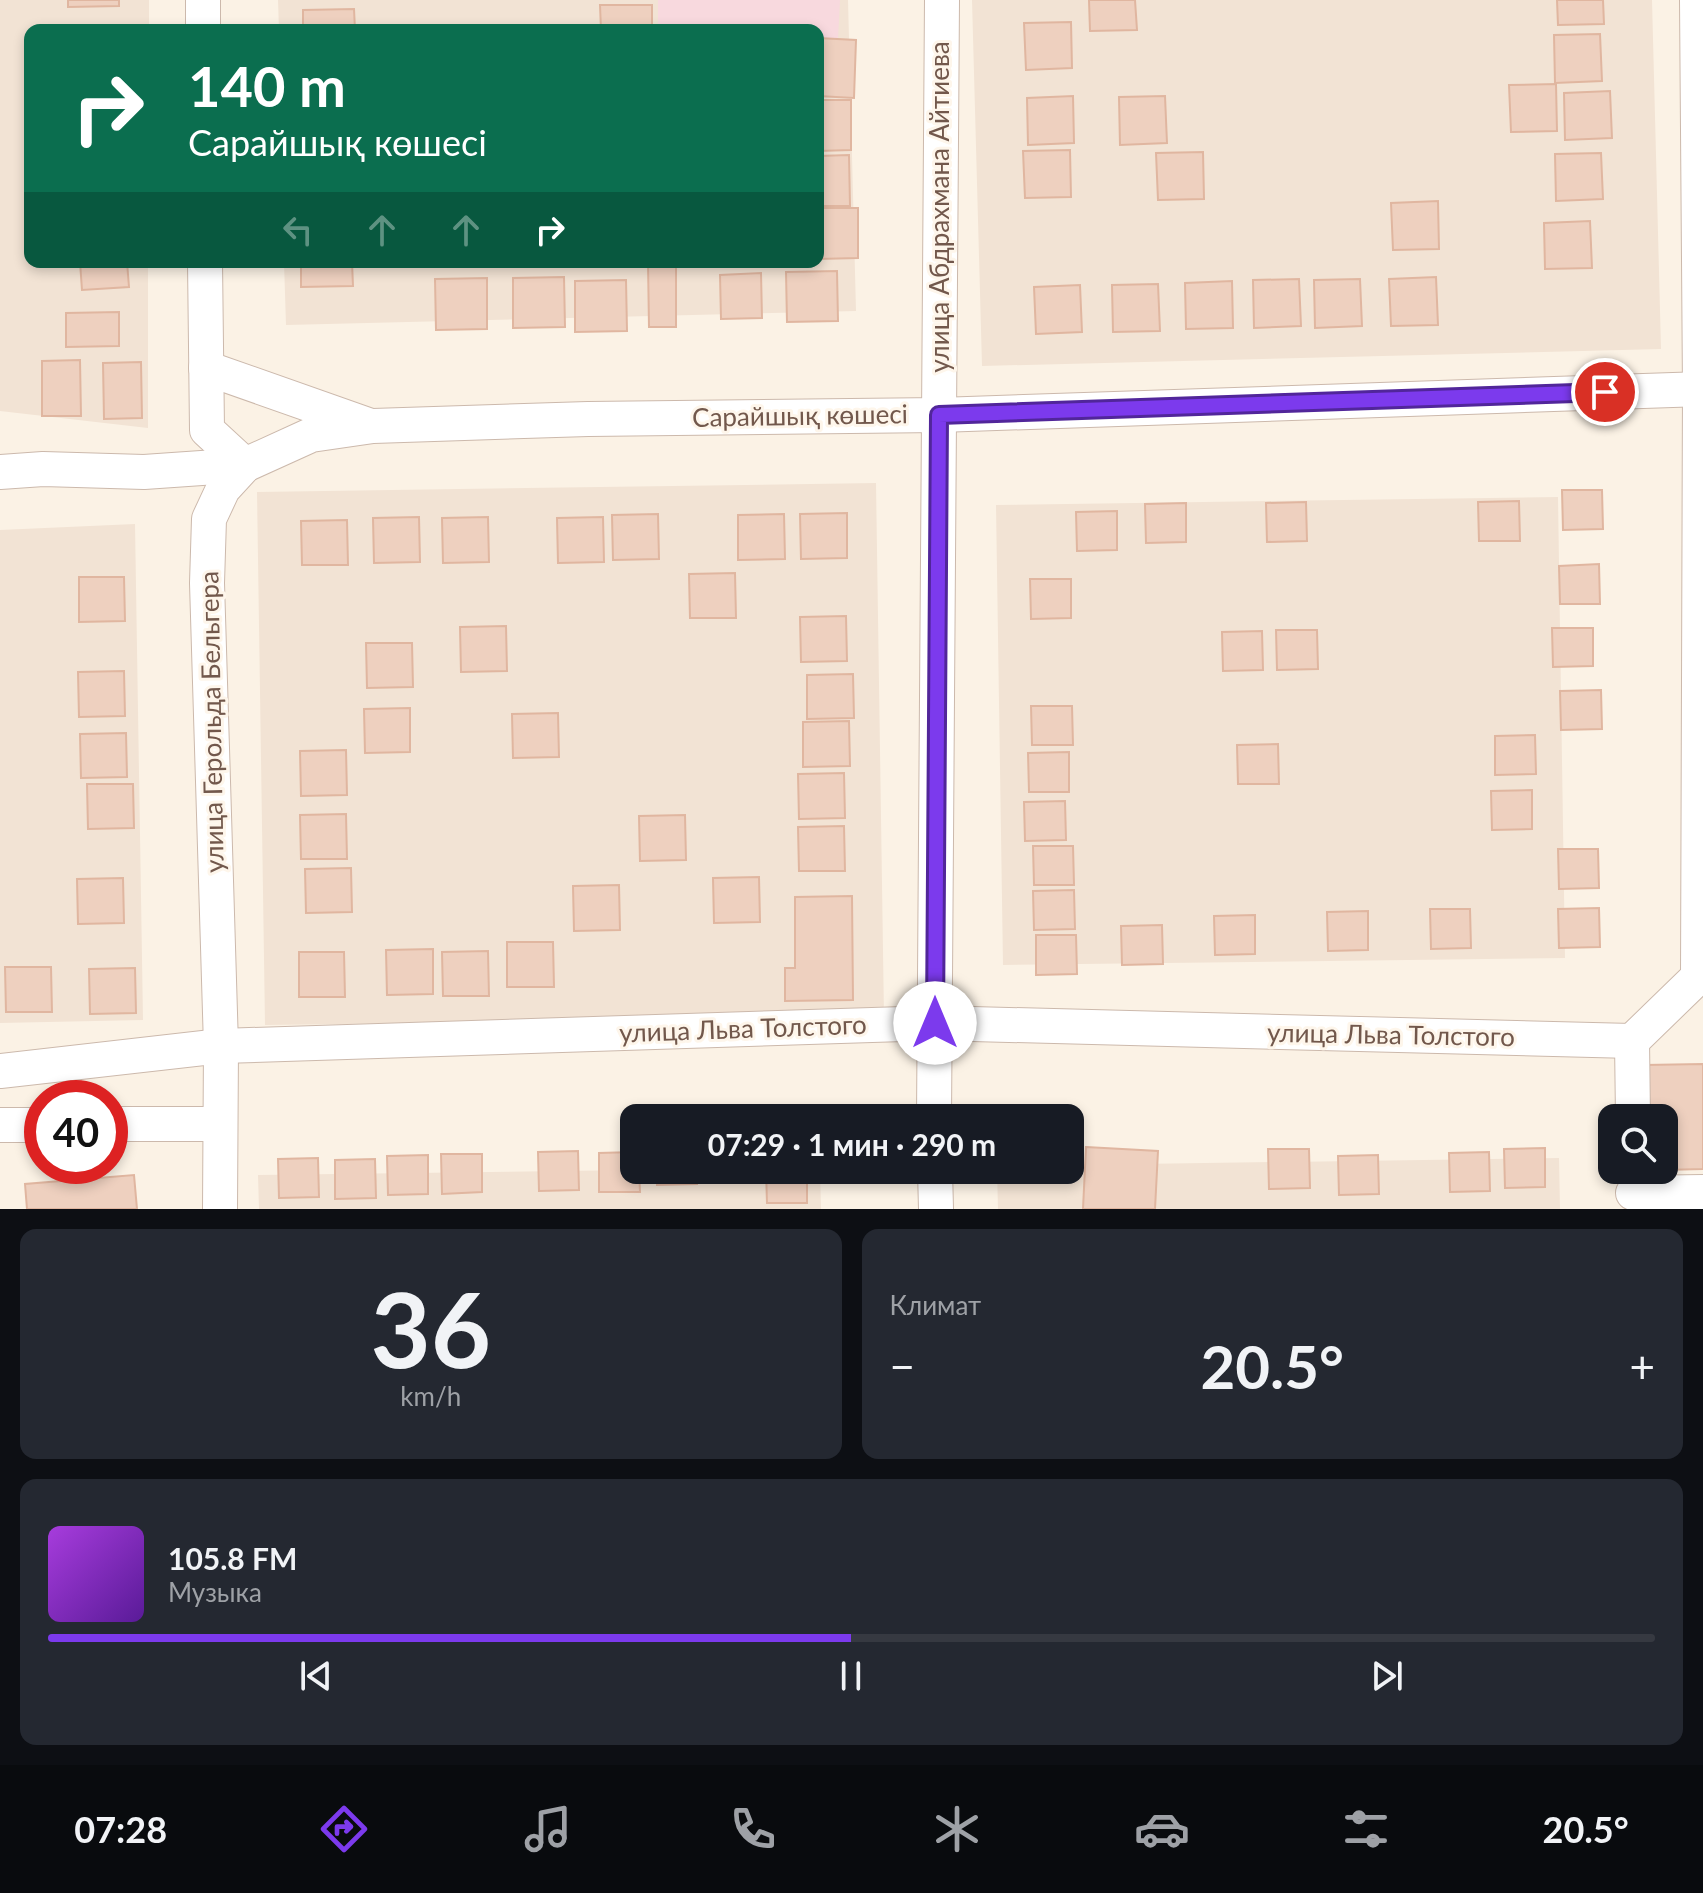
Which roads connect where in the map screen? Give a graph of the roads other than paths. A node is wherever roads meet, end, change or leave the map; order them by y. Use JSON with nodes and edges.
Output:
{"nodes":[{"id":1,"x":203,"y":0,"type":"edge"},
{"id":2,"x":942,"y":0,"type":"edge"},
{"id":3,"x":1697,"y":0,"type":"edge"},
{"id":4,"x":203,"y":24,"type":"edge"},
{"id":5,"x":205,"y":268,"type":"edge"},
{"id":6,"x":206,"y":368,"type":"junction"},
{"id":7,"x":1702,"y":389,"type":"edge"},
{"id":8,"x":939,"y":415,"type":"junction"},
{"id":9,"x":373,"y":426,"type":"junction"},
{"id":10,"x":245,"y":465,"type":"junction"},
{"id":11,"x":0,"y":472,"type":"edge"},
{"id":12,"x":1700,"y":977,"type":"edge"},
{"id":13,"x":935,"y":1023,"type":"junction"},
{"id":14,"x":1632,"y":1041,"type":"junction"},
{"id":15,"x":221,"y":1046,"type":"junction"},
{"id":16,"x":0,"y":1071,"type":"edge"},
{"id":17,"x":934,"y":1104,"type":"edge"},
{"id":18,"x":1633,"y":1104,"type":"edge"},
{"id":19,"x":128,"y":1124,"type":"edge"},
{"id":20,"x":219,"y":1124,"type":"junction"},
{"id":21,"x":0,"y":1125,"type":"edge"},
{"id":22,"x":24,"y":1125,"type":"edge"},
{"id":23,"x":935,"y":1184,"type":"edge"},
{"id":24,"x":1633,"y":1191,"type":"edge"},
{"id":25,"x":1703,"y":1192,"type":"edge"},
{"id":26,"x":220,"y":1209,"type":"edge"},
{"id":27,"x":936,"y":1209,"type":"edge"}],
"edges":[{"from":1,"to":4,"type":"street"},
{"from":2,"to":8,"type":"street","name":"улица Абдрахмана Айтиева"},
{"from":3,"to":7,"type":"street"},
{"from":5,"to":6,"type":"street"},
{"from":6,"to":9,"type":"street"},
{"from":6,"to":10,"type":"street"},
{"from":7,"to":8,"type":"street","name":"Сарайшық көшесі"},
{"from":7,"to":12,"type":"street"},
{"from":8,"to":9,"type":"street","name":"Сарайшық көшесі"},
{"from":8,"to":13,"type":"street","name":"улица Абдрахмана Айтиева"},
{"from":9,"to":10,"type":"street","name":"Сарайшық көшесі"},
{"from":10,"to":11,"type":"street","name":"Сарайшық көшесі"},
{"from":10,"to":15,"type":"street","name":"улица Герольда Бельгера"},
{"from":12,"to":14,"type":"street"},
{"from":13,"to":14,"type":"street","name":"улица Льва Толстого"},
{"from":13,"to":15,"type":"street","name":"улица Льва Толстого"},
{"from":13,"to":17,"type":"street","name":"улица Абдрахмана Айтиева"},
{"from":14,"to":18,"type":"street"},
{"from":15,"to":16,"type":"street","name":"улица Льва Толстого"},
{"from":15,"to":20,"type":"street","name":"улица Герольда Бельгера"},
{"from":19,"to":20,"type":"street"},
{"from":20,"to":26,"type":"street","name":"улица Герольда Бельгера"},
{"from":21,"to":22,"type":"street"},
{"from":23,"to":27,"type":"street"},
{"from":24,"to":25,"type":"street"}]}
